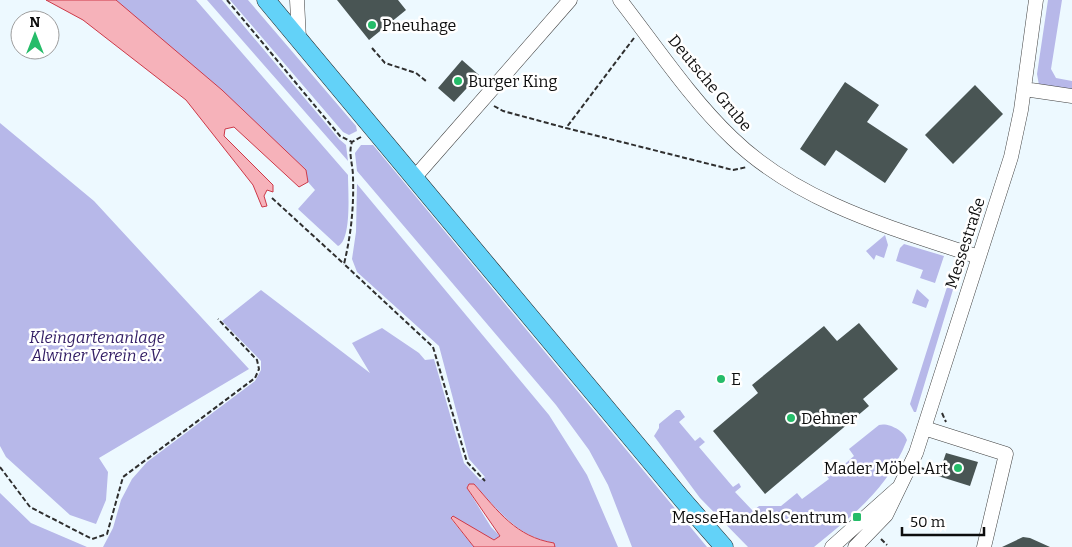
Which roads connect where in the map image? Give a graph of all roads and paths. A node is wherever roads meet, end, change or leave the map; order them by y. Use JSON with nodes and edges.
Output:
{"nodes":[{"id":1,"x":227,"y":0,"type":"edge"},
{"id":2,"x":297,"y":0,"type":"edge"},
{"id":3,"x":570,"y":0,"type":"edge"},
{"id":4,"x":620,"y":0,"type":"edge"},
{"id":5,"x":1036,"y":0,"type":"edge"},
{"id":6,"x":271,"y":1,"type":"edge"},
{"id":7,"x":642,"y":28,"type":"junction"},
{"id":8,"x":299,"y":39,"type":"junction"},
{"id":9,"x":372,"y":48,"type":"dead end"},
{"id":10,"x":426,"y":81,"type":"dead end"},
{"id":11,"x":1024,"y":89,"type":"junction"},
{"id":12,"x":1072,"y":96,"type":"edge"},
{"id":13,"x":484,"y":99,"type":"junction"},
{"id":14,"x":372,"y":127,"type":"junction"},
{"id":15,"x":566,"y":128,"type":"junction"},
{"id":16,"x":352,"y":142,"type":"junction"},
{"id":17,"x":762,"y":164,"type":"junction"},
{"id":18,"x":415,"y":178,"type":"junction"},
{"id":19,"x":272,"y":198,"type":"dead end"},
{"id":20,"x":979,"y":257,"type":"junction"},
{"id":21,"x":344,"y":264,"type":"junction"},
{"id":22,"x":218,"y":319,"type":"dead end"},
{"id":23,"x":924,"y":428,"type":"junction"},
{"id":24,"x":0,"y":467,"type":"edge"},
{"id":25,"x":921,"y":468,"type":"dead end"},
{"id":26,"x":939,"y":474,"type":"dead end"},
{"id":27,"x":484,"y":481,"type":"dead end"},
{"id":28,"x":897,"y":490,"type":"junction"},
{"id":29,"x":877,"y":536,"type":"dead end"},
{"id":30,"x":887,"y":544,"type":"dead end"},
{"id":31,"x":724,"y":547,"type":"edge"},
{"id":32,"x":832,"y":547,"type":"edge"},
{"id":33,"x":855,"y":547,"type":"edge"},
{"id":34,"x":984,"y":547,"type":"edge"}],
"edges":[{"from":1,"to":16,"type":"path"},
{"from":2,"to":8,"type":"street"},
{"from":3,"to":13,"type":"street"},
{"from":4,"to":7,"type":"street","name":"Deutsche Grube"},
{"from":5,"to":11,"type":"street","name":"Messestraße"},
{"from":6,"to":8,"type":"main road"},
{"from":7,"to":15,"type":"path"},
{"from":7,"to":17,"type":"street","name":"Deutsche Grube"},
{"from":8,"to":14,"type":"main road"},
{"from":9,"to":10,"type":"path"},
{"from":11,"to":12,"type":"street"},
{"from":11,"to":20,"type":"street","name":"Messestraße"},
{"from":13,"to":15,"type":"path"},
{"from":13,"to":18,"type":"street"},
{"from":14,"to":16,"type":"path"},
{"from":14,"to":18,"type":"main road"},
{"from":15,"to":17,"type":"path"},
{"from":16,"to":21,"type":"path"},
{"from":17,"to":20,"type":"street","name":"Deutsche Grube"},
{"from":18,"to":31,"type":"main road"},
{"from":19,"to":21,"type":"path"},
{"from":20,"to":23,"type":"street","name":"Messestraße"},
{"from":21,"to":27,"type":"path"},
{"from":22,"to":24,"type":"path"},
{"from":23,"to":28,"type":"street","name":"Messestraße"},
{"from":23,"to":34,"type":"street"},
{"from":25,"to":26,"type":"path"},
{"from":28,"to":32,"type":"street","name":"Messestraße"},
{"from":28,"to":33,"type":"street","name":"Messestraße"},
{"from":29,"to":30,"type":"path"}]}
